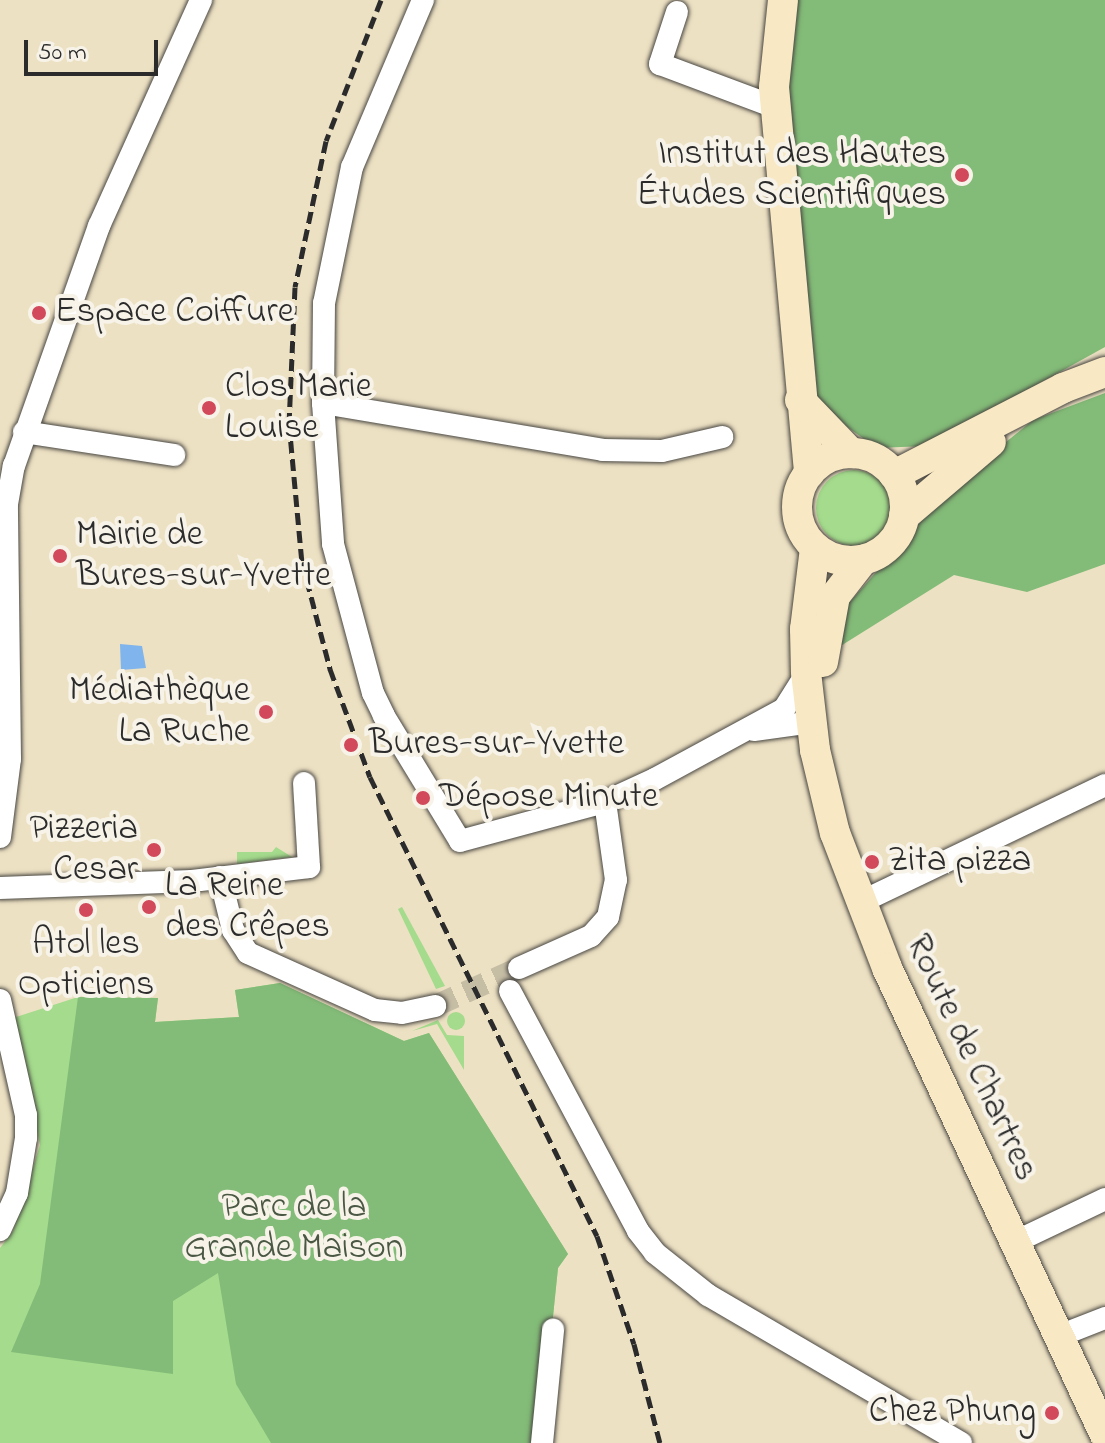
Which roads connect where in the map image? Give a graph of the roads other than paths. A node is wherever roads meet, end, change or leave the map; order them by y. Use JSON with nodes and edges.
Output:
{"nodes":[{"id":1,"x":201,"y":0,"type":"edge"},
{"id":2,"x":423,"y":0,"type":"edge"},
{"id":3,"x":783,"y":0,"type":"edge"},
{"id":4,"x":677,"y":12,"type":"dead end"},
{"id":5,"x":775,"y":107,"type":"junction"},
{"id":6,"x":1105,"y":372,"type":"edge"},
{"id":7,"x":800,"y":400,"type":"junction"},
{"id":8,"x":323,"y":403,"type":"junction"},
{"id":9,"x":1013,"y":413,"type":"junction"},
{"id":10,"x":24,"y":432,"type":"junction"},
{"id":11,"x":722,"y":437,"type":"dead end"},
{"id":12,"x":851,"y":453,"type":"junction"},
{"id":13,"x":174,"y":455,"type":"dead end"},
{"id":14,"x":809,"y":473,"type":"junction"},
{"id":15,"x":894,"y":475,"type":"junction"},
{"id":16,"x":5,"y":497,"type":"edge"},
{"id":17,"x":904,"y":516,"type":"junction"},
{"id":18,"x":815,"y":548,"type":"junction"},
{"id":19,"x":863,"y":560,"type":"junction"},
{"id":20,"x":3,"y":626,"type":"edge"},
{"id":21,"x":811,"y":697,"type":"junction"},
{"id":22,"x":749,"y":731,"type":"junction"},
{"id":23,"x":304,"y":783,"type":"dead end"},
{"id":24,"x":1105,"y":785,"type":"edge"},
{"id":25,"x":605,"y":802,"type":"junction"},
{"id":26,"x":0,"y":837,"type":"edge"},
{"id":27,"x":220,"y":877,"type":"junction"},
{"id":28,"x":0,"y":888,"type":"edge"},
{"id":29,"x":859,"y":903,"type":"junction"},
{"id":30,"x":519,"y":968,"type":"tunnel mouth"},
{"id":31,"x":510,"y":991,"type":"dead end"},
{"id":32,"x":0,"y":1000,"type":"edge"},
{"id":33,"x":435,"y":1006,"type":"tunnel mouth"},
{"id":34,"x":1105,"y":1199,"type":"edge"},
{"id":35,"x":0,"y":1230,"type":"edge"},
{"id":36,"x":1015,"y":1242,"type":"junction"},
{"id":37,"x":1105,"y":1318,"type":"edge"},
{"id":38,"x":553,"y":1330,"type":"dead end"},
{"id":39,"x":1059,"y":1336,"type":"junction"},
{"id":40,"x":1105,"y":1435,"type":"edge"},
{"id":41,"x":542,"y":1443,"type":"edge"},
{"id":42,"x":961,"y":1443,"type":"edge"}],
"edges":[{"from":1,"to":10,"type":"street"},
{"from":2,"to":8,"type":"street"},
{"from":3,"to":5,"type":"main road"},
{"from":4,"to":5,"type":"street"},
{"from":5,"to":7,"type":"main road"},
{"from":6,"to":9,"type":"main road"},
{"from":7,"to":12,"type":"main road"},
{"from":7,"to":14,"type":"main road"},
{"from":8,"to":11,"type":"street"},
{"from":8,"to":25,"type":"street"},
{"from":9,"to":15,"type":"main road"},
{"from":9,"to":17,"type":"main road"},
{"from":10,"to":13,"type":"street"},
{"from":10,"to":16,"type":"street"},
{"from":12,"to":14,"type":"main road"},
{"from":12,"to":15,"type":"main road"},
{"from":14,"to":18,"type":"main road"},
{"from":15,"to":17,"type":"main road"},
{"from":16,"to":20,"type":"street"},
{"from":17,"to":19,"type":"main road"},
{"from":18,"to":19,"type":"main road"},
{"from":18,"to":21,"type":"main road","name":"Route de Chartres"},
{"from":19,"to":21,"type":"main road","name":"Route de Chartres"},
{"from":20,"to":26,"type":"street"},
{"from":21,"to":22,"type":"street"},
{"from":21,"to":22,"type":"street"},
{"from":21,"to":29,"type":"main road","name":"Route de Chartres"},
{"from":22,"to":25,"type":"street"},
{"from":23,"to":27,"type":"street"},
{"from":24,"to":29,"type":"street"},
{"from":25,"to":30,"type":"street"},
{"from":27,"to":28,"type":"street"},
{"from":27,"to":33,"type":"street"},
{"from":29,"to":36,"type":"main road","name":"Route de Chartres"},
{"from":31,"to":42,"type":"street"},
{"from":32,"to":35,"type":"street"},
{"from":34,"to":36,"type":"street"},
{"from":36,"to":39,"type":"main road","name":"Route de Chartres"},
{"from":37,"to":39,"type":"street"},
{"from":38,"to":41,"type":"street"},
{"from":39,"to":40,"type":"main road","name":"Route de Chartres"}]}
